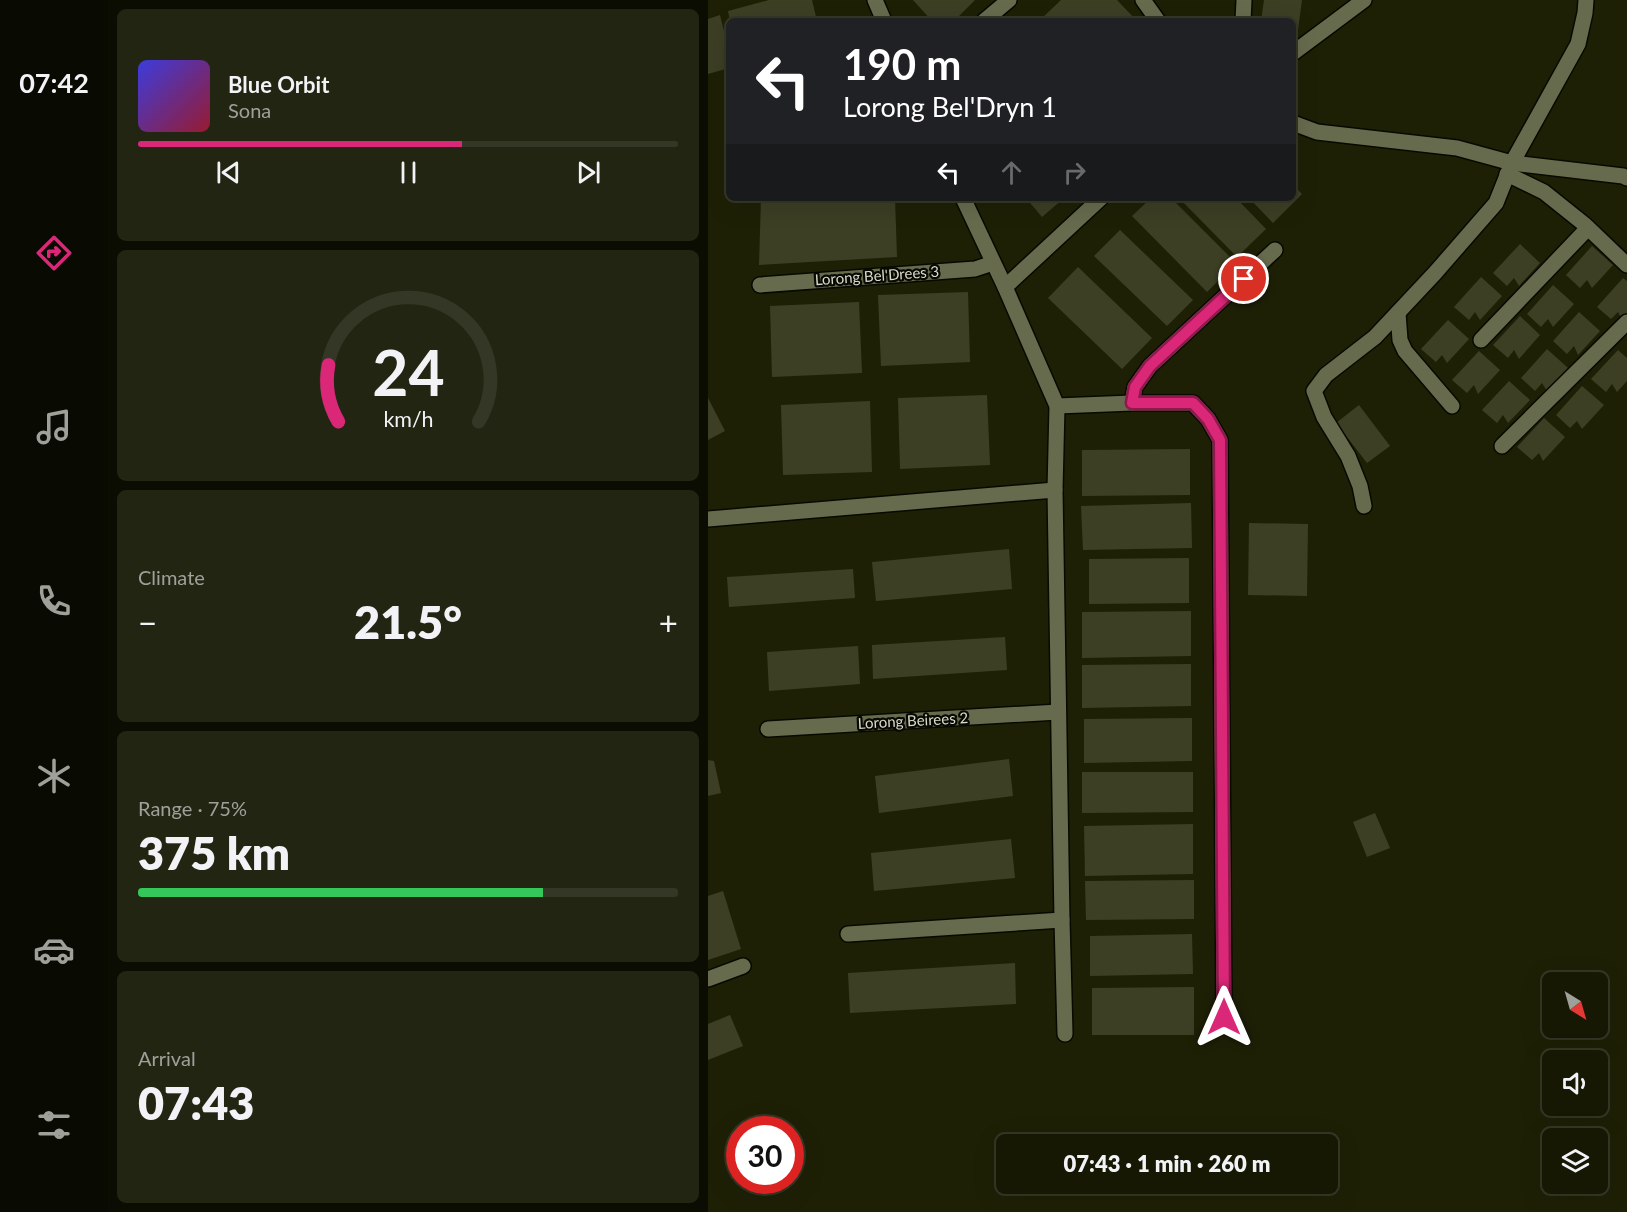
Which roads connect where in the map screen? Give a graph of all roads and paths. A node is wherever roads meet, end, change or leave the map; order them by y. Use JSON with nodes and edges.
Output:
{"nodes":[{"id":1,"x":874,"y":0,"type":"edge"},
{"id":2,"x":1009,"y":0,"type":"edge"},
{"id":3,"x":1143,"y":0,"type":"edge"},
{"id":4,"x":1244,"y":0,"type":"edge"},
{"id":5,"x":1364,"y":0,"type":"edge"},
{"id":6,"x":1586,"y":0,"type":"edge"},
{"id":7,"x":883,"y":18,"type":"edge"},
{"id":8,"x":988,"y":18,"type":"edge"},
{"id":9,"x":1156,"y":18,"type":"edge"},
{"id":10,"x":1243,"y":18,"type":"edge"},
{"id":11,"x":1296,"y":51,"type":"edge"},
{"id":12,"x":1296,"y":124,"type":"edge"},
{"id":13,"x":1510,"y":169,"type":"junction"},
{"id":14,"x":1627,"y":178,"type":"edge"},
{"id":15,"x":964,"y":201,"type":"edge"},
{"id":16,"x":1098,"y":201,"type":"edge"},
{"id":17,"x":1588,"y":228,"type":"junction"},
{"id":18,"x":1275,"y":250,"type":"dead end"},
{"id":19,"x":993,"y":263,"type":"junction"},
{"id":20,"x":1627,"y":265,"type":"edge"},
{"id":21,"x":760,"y":285,"type":"dead end"},
{"id":22,"x":1005,"y":287,"type":"junction"},
{"id":23,"x":1398,"y":313,"type":"junction"},
{"id":24,"x":1627,"y":322,"type":"edge"},
{"id":25,"x":1481,"y":340,"type":"dead end"},
{"id":26,"x":1132,"y":403,"type":"junction"},
{"id":27,"x":1057,"y":406,"type":"junction"},
{"id":28,"x":1452,"y":406,"type":"dead end"},
{"id":29,"x":1502,"y":446,"type":"dead end"},
{"id":30,"x":1055,"y":490,"type":"junction"},
{"id":31,"x":1364,"y":506,"type":"dead end"},
{"id":32,"x":708,"y":519,"type":"edge"},
{"id":33,"x":1058,"y":712,"type":"junction"},
{"id":34,"x":768,"y":729,"type":"dead end"},
{"id":35,"x":1062,"y":920,"type":"junction"},
{"id":36,"x":848,"y":934,"type":"dead end"},
{"id":37,"x":743,"y":966,"type":"dead end"},
{"id":38,"x":708,"y":980,"type":"edge"},
{"id":39,"x":1224,"y":1017,"type":"dead end"},
{"id":40,"x":1065,"y":1034,"type":"dead end"}],
"edges":[{"from":1,"to":7,"type":"street"},
{"from":2,"to":8,"type":"street"},
{"from":3,"to":9,"type":"street"},
{"from":4,"to":10,"type":"street"},
{"from":5,"to":11,"type":"street"},
{"from":6,"to":13,"type":"street"},
{"from":12,"to":13,"type":"street"},
{"from":13,"to":14,"type":"street"},
{"from":13,"to":17,"type":"street"},
{"from":13,"to":23,"type":"street"},
{"from":15,"to":19,"type":"street"},
{"from":16,"to":22,"type":"street"},
{"from":17,"to":20,"type":"street"},
{"from":17,"to":25,"type":"street"},
{"from":18,"to":26,"type":"street"},
{"from":19,"to":21,"type":"street","name":"Lorong Bel'Drees 3"},
{"from":19,"to":22,"type":"street"},
{"from":22,"to":27,"type":"street"},
{"from":23,"to":28,"type":"street"},
{"from":23,"to":31,"type":"street"},
{"from":24,"to":29,"type":"street"},
{"from":26,"to":27,"type":"street"},
{"from":26,"to":39,"type":"street"},
{"from":27,"to":30,"type":"street"},
{"from":30,"to":32,"type":"street"},
{"from":30,"to":33,"type":"street"},
{"from":33,"to":34,"type":"street","name":"Lorong Beirees 2"},
{"from":33,"to":35,"type":"street"},
{"from":35,"to":36,"type":"street"},
{"from":35,"to":40,"type":"street"},
{"from":37,"to":38,"type":"street"}]}
